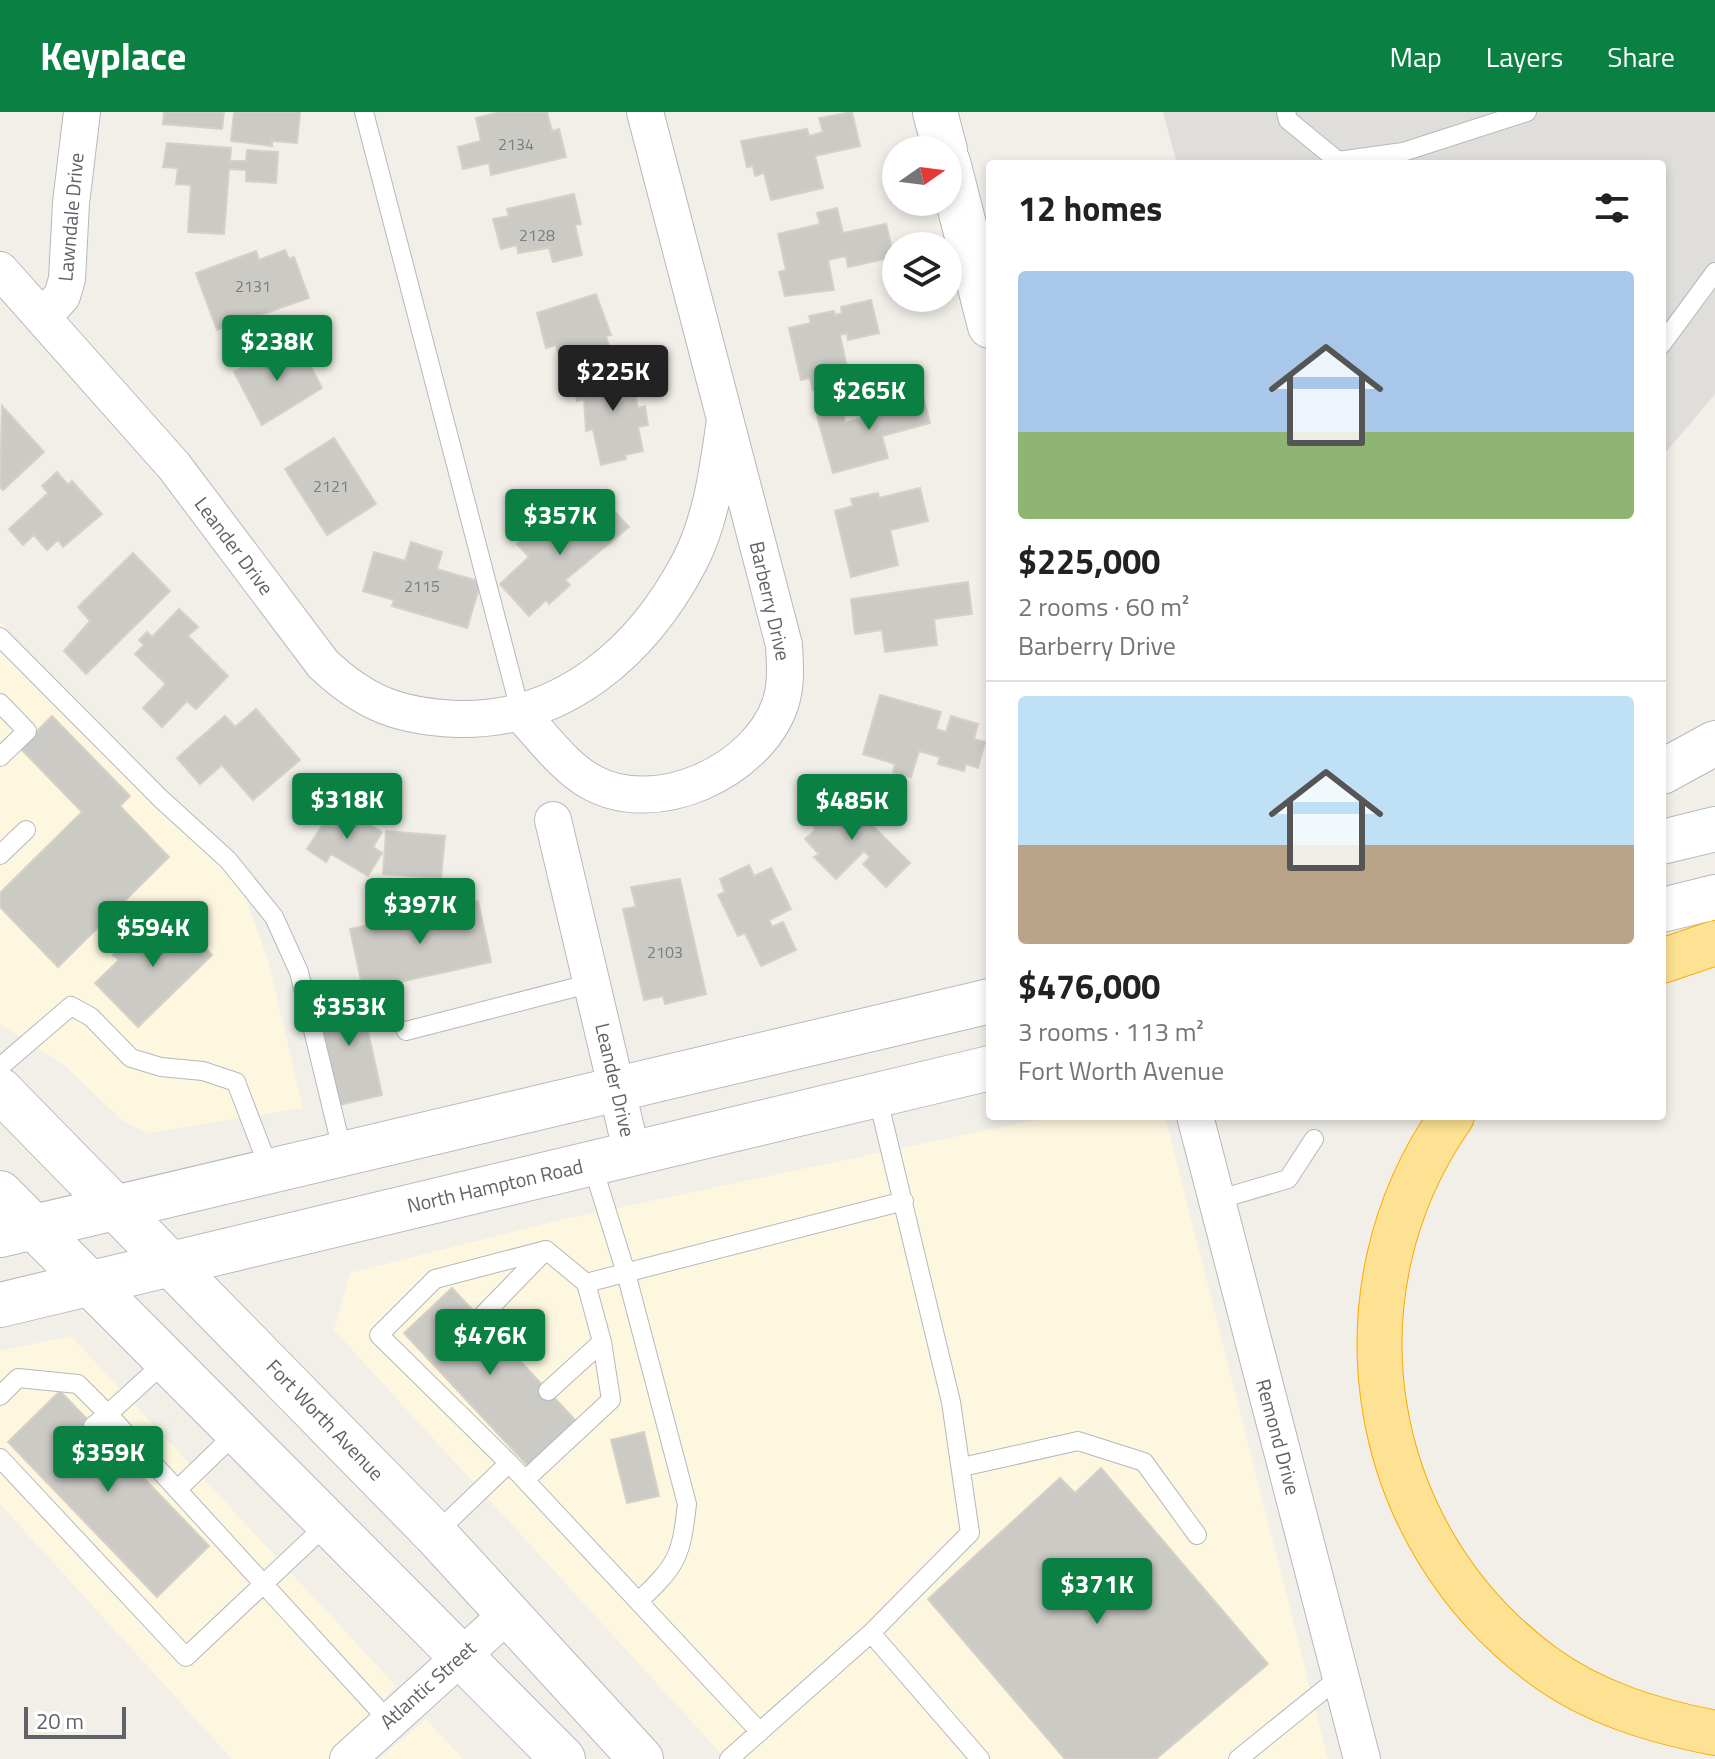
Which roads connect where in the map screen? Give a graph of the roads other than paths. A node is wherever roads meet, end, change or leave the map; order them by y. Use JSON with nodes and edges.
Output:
{"nodes":[{"id":1,"x":82,"y":112,"type":"edge"},
{"id":2,"x":364,"y":112,"type":"edge"},
{"id":3,"x":645,"y":112,"type":"edge"},
{"id":4,"x":935,"y":112,"type":"edge"},
{"id":5,"x":1286,"y":112,"type":"edge"},
{"id":6,"x":1527,"y":112,"type":"edge"},
{"id":7,"x":941,"y":136,"type":"edge"},
{"id":8,"x":1337,"y":160,"type":"edge"},
{"id":9,"x":1345,"y":160,"type":"edge"},
{"id":10,"x":962,"y":216,"type":"edge"},
{"id":11,"x":0,"y":270,"type":"edge"},
{"id":12,"x":1715,"y":272,"type":"edge"},
{"id":13,"x":986,"y":310,"type":"edge"},
{"id":14,"x":44,"y":316,"type":"junction"},
{"id":15,"x":1666,"y":339,"type":"edge"},
{"id":16,"x":725,"y":420,"type":"junction"},
{"id":17,"x":0,"y":637,"type":"edge"},
{"id":18,"x":0,"y":703,"type":"edge"},
{"id":19,"x":521,"y":714,"type":"junction"},
{"id":20,"x":1715,"y":743,"type":"edge"},
{"id":21,"x":0,"y":757,"type":"edge"},
{"id":22,"x":1666,"y":770,"type":"edge"},
{"id":23,"x":553,"y":820,"type":"dead end"},
{"id":24,"x":1715,"y":829,"type":"edge"},
{"id":25,"x":26,"y":830,"type":"dead end"},
{"id":26,"x":1666,"y":841,"type":"edge"},
{"id":27,"x":0,"y":855,"type":"edge"},
{"id":28,"x":1715,"y":897,"type":"edge"},
{"id":29,"x":1666,"y":909,"type":"edge"},
{"id":30,"x":1715,"y":943,"type":"edge"},
{"id":31,"x":1666,"y":960,"type":"edge"},
{"id":32,"x":592,"y":983,"type":"junction"},
{"id":33,"x":986,"y":1002,"type":"edge"},
{"id":34,"x":406,"y":1031,"type":"dead end"},
{"id":35,"x":0,"y":1067,"type":"edge"},
{"id":36,"x":986,"y":1069,"type":"edge"},
{"id":37,"x":617,"y":1089,"type":"junction"},
{"id":38,"x":0,"y":1090,"type":"edge"},
{"id":39,"x":877,"y":1095,"type":"junction"},
{"id":40,"x":1196,"y":1120,"type":"edge"},
{"id":41,"x":1449,"y":1120,"type":"edge"},
{"id":42,"x":1314,"y":1139,"type":"dead end"},
{"id":43,"x":343,"y":1154,"type":"junction"},
{"id":44,"x":612,"y":1158,"type":"junction"},
{"id":45,"x":270,"y":1171,"type":"junction"},
{"id":46,"x":0,"y":1193,"type":"edge"},
{"id":47,"x":1217,"y":1200,"type":"junction"},
{"id":48,"x":904,"y":1201,"type":"junction"},
{"id":49,"x":113,"y":1208,"type":"junction"},
{"id":50,"x":16,"y":1231,"type":"edge"},
{"id":51,"x":546,"y":1250,"type":"junction"},
{"id":52,"x":172,"y":1264,"type":"junction"},
{"id":53,"x":626,"y":1273,"type":"junction"},
{"id":54,"x":92,"y":1283,"type":"junction"},
{"id":55,"x":586,"y":1283,"type":"junction"},
{"id":56,"x":0,"y":1305,"type":"edge"},
{"id":57,"x":480,"y":1318,"type":"dead end"},
{"id":58,"x":602,"y":1342,"type":"junction"},
{"id":59,"x":167,"y":1360,"type":"junction"},
{"id":60,"x":548,"y":1391,"type":"dead end"},
{"id":61,"x":0,"y":1396,"type":"edge"},
{"id":62,"x":108,"y":1414,"type":"junction"},
{"id":63,"x":93,"y":1426,"type":"dead end"},
{"id":64,"x":237,"y":1432,"type":"junction"},
{"id":65,"x":0,"y":1458,"type":"edge"},
{"id":66,"x":509,"y":1463,"type":"junction"},
{"id":67,"x":962,"y":1467,"type":"junction"},
{"id":68,"x":525,"y":1480,"type":"junction"},
{"id":69,"x":178,"y":1489,"type":"junction"},
{"id":70,"x":326,"y":1525,"type":"junction"},
{"id":71,"x":435,"y":1534,"type":"junction"},
{"id":72,"x":1197,"y":1535,"type":"dead end"},
{"id":73,"x":129,"y":1567,"type":"dead end"},
{"id":74,"x":114,"y":1581,"type":"junction"},
{"id":75,"x":266,"y":1583,"type":"junction"},
{"id":76,"x":640,"y":1600,"type":"junction"},
{"id":77,"x":509,"y":1613,"type":"junction"},
{"id":78,"x":871,"y":1633,"type":"junction"},
{"id":79,"x":463,"y":1655,"type":"junction"},
{"id":80,"x":1341,"y":1676,"type":"junction"},
{"id":81,"x":388,"y":1720,"type":"junction"},
{"id":82,"x":760,"y":1732,"type":"junction"},
{"id":83,"x":1715,"y":1733,"type":"edge"},
{"id":84,"x":348,"y":1759,"type":"edge"},
{"id":85,"x":563,"y":1759,"type":"edge"},
{"id":86,"x":641,"y":1759,"type":"edge"},
{"id":87,"x":729,"y":1759,"type":"edge"},
{"id":88,"x":980,"y":1759,"type":"edge"},
{"id":89,"x":1238,"y":1759,"type":"edge"},
{"id":90,"x":1362,"y":1759,"type":"edge"}],
"edges":[{"from":1,"to":14,"type":"street","name":"Lawndale Drive"},
{"from":2,"to":19,"type":"lane"},
{"from":3,"to":16,"type":"street","name":"Barberry Drive"},
{"from":4,"to":7,"type":"main road"},
{"from":5,"to":8,"type":"lane"},
{"from":6,"to":9,"type":"lane"},
{"from":10,"to":13,"type":"main road"},
{"from":11,"to":14,"type":"street","name":"Leander Drive"},
{"from":12,"to":15,"type":"lane"},
{"from":14,"to":19,"type":"street","name":"Leander Drive"},
{"from":16,"to":19,"type":"street","name":"Barberry Drive"},
{"from":16,"to":19,"type":"street","name":"Barberry Drive"},
{"from":17,"to":43,"type":"lane"},
{"from":18,"to":21,"type":"lane"},
{"from":20,"to":22,"type":"main road"},
{"from":23,"to":32,"type":"street","name":"Leander Drive"},
{"from":24,"to":26,"type":"main road"},
{"from":25,"to":27,"type":"lane"},
{"from":28,"to":29,"type":"main road"},
{"from":30,"to":31,"type":"highway"},
{"from":32,"to":34,"type":"lane"},
{"from":32,"to":37,"type":"street","name":"Leander Drive"},
{"from":33,"to":37,"type":"main road"},
{"from":35,"to":45,"type":"lane"},
{"from":36,"to":39,"type":"main road","name":"North Hampton Road"},
{"from":37,"to":43,"type":"main road"},
{"from":37,"to":44,"type":"street","name":"Leander Drive"},
{"from":38,"to":49,"type":"main road","name":"Fort Worth Avenue"},
{"from":39,"to":44,"type":"main road","name":"North Hampton Road"},
{"from":39,"to":48,"type":"lane"},
{"from":40,"to":47,"type":"street","name":"Remond Drive"},
{"from":41,"to":83,"type":"highway"},
{"from":42,"to":47,"type":"lane"},
{"from":43,"to":45,"type":"main road"},
{"from":44,"to":52,"type":"main road","name":"North Hampton Road"},
{"from":44,"to":53,"type":"lane"},
{"from":45,"to":49,"type":"main road"},
{"from":46,"to":50,"type":"main road"},
{"from":47,"to":80,"type":"street","name":"Remond Drive"},
{"from":48,"to":53,"type":"lane"},
{"from":48,"to":67,"type":"lane"},
{"from":49,"to":50,"type":"main road"},
{"from":49,"to":52,"type":"main road","name":"Fort Worth Avenue"},
{"from":50,"to":54,"type":"main road"},
{"from":51,"to":55,"type":"lane"},
{"from":51,"to":57,"type":"lane"},
{"from":51,"to":66,"type":"lane"},
{"from":52,"to":54,"type":"main road","name":"North Hampton Road"},
{"from":52,"to":71,"type":"main road","name":"Fort Worth Avenue"},
{"from":53,"to":55,"type":"lane"},
{"from":53,"to":76,"type":"lane"},
{"from":54,"to":56,"type":"main road","name":"North Hampton Road"},
{"from":54,"to":59,"type":"main road"},
{"from":55,"to":58,"type":"lane"},
{"from":58,"to":60,"type":"lane"},
{"from":58,"to":68,"type":"lane"},
{"from":59,"to":62,"type":"lane"},
{"from":59,"to":64,"type":"main road"},
{"from":61,"to":62,"type":"lane"},
{"from":62,"to":63,"type":"lane"},
{"from":62,"to":69,"type":"lane"},
{"from":64,"to":69,"type":"lane"},
{"from":64,"to":70,"type":"main road"},
{"from":65,"to":74,"type":"lane"},
{"from":66,"to":68,"type":"lane"},
{"from":66,"to":71,"type":"lane"},
{"from":67,"to":72,"type":"lane"},
{"from":67,"to":78,"type":"lane"},
{"from":68,"to":76,"type":"lane"},
{"from":69,"to":75,"type":"lane"},
{"from":70,"to":75,"type":"lane"},
{"from":70,"to":79,"type":"main road"},
{"from":71,"to":77,"type":"main road","name":"Fort Worth Avenue"},
{"from":73,"to":74,"type":"lane"},
{"from":74,"to":75,"type":"lane"},
{"from":75,"to":81,"type":"lane"},
{"from":76,"to":82,"type":"lane"},
{"from":77,"to":79,"type":"street","name":"Atlantic Street"},
{"from":77,"to":86,"type":"main road","name":"Fort Worth Avenue"},
{"from":78,"to":82,"type":"lane"},
{"from":78,"to":88,"type":"lane"},
{"from":79,"to":81,"type":"street","name":"Atlantic Street"},
{"from":79,"to":85,"type":"main road"},
{"from":80,"to":89,"type":"lane"},
{"from":80,"to":90,"type":"street","name":"Remond Drive"},
{"from":81,"to":84,"type":"street","name":"Atlantic Street"},
{"from":82,"to":87,"type":"lane"}]}
